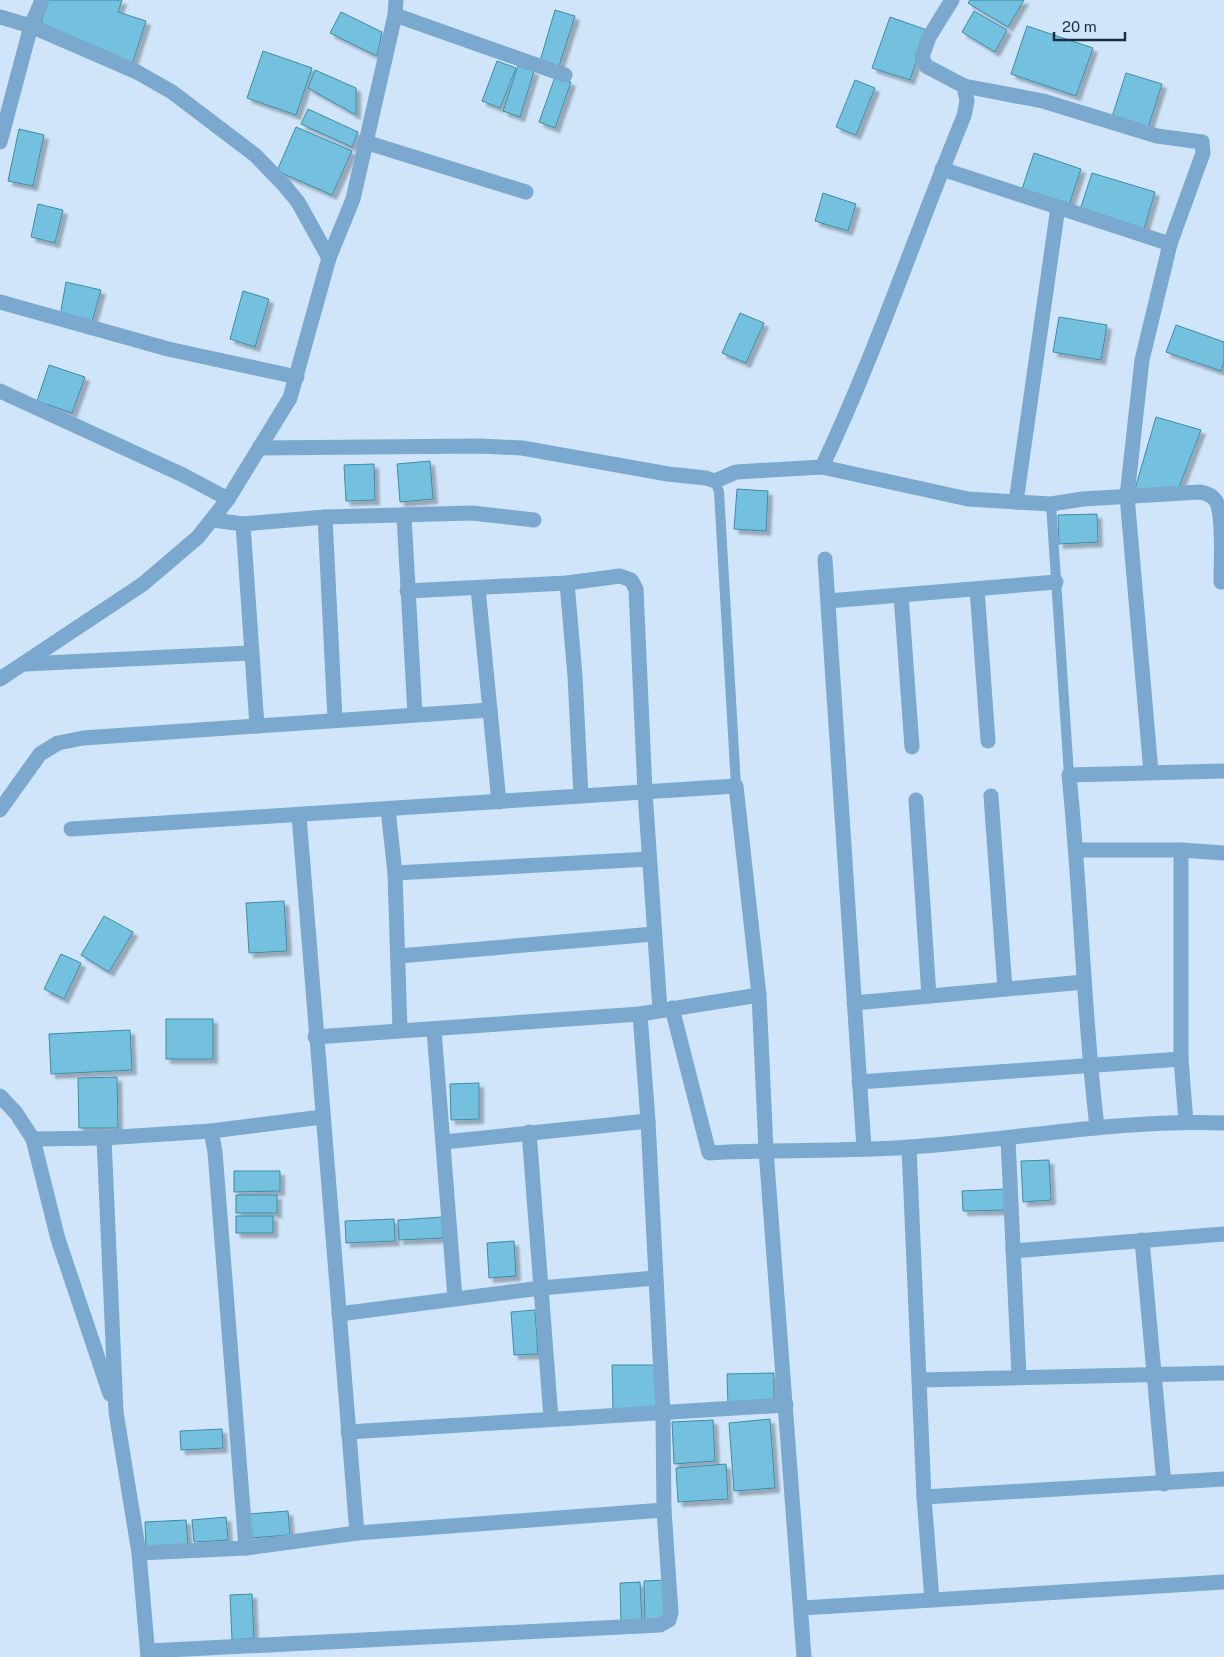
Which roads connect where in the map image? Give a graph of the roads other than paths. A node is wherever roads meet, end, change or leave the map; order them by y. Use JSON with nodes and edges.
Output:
{"nodes":[{"id":1,"x":42,"y":0,"type":"edge"},
{"id":2,"x":396,"y":0,"type":"edge"},
{"id":3,"x":952,"y":0,"type":"edge"},
{"id":4,"x":395,"y":16,"type":"junction"},
{"id":5,"x":0,"y":17,"type":"edge"},
{"id":6,"x":32,"y":26,"type":"junction"},
{"id":7,"x":565,"y":75,"type":"dead end"},
{"id":8,"x":964,"y":86,"type":"junction"},
{"id":9,"x":0,"y":142,"type":"edge"},
{"id":10,"x":365,"y":142,"type":"junction"},
{"id":11,"x":942,"y":169,"type":"junction"},
{"id":12,"x":526,"y":192,"type":"dead end"},
{"id":13,"x":1058,"y":208,"type":"junction"},
{"id":14,"x":1170,"y":244,"type":"junction"},
{"id":15,"x":329,"y":258,"type":"junction"},
{"id":16,"x":0,"y":302,"type":"edge"},
{"id":17,"x":297,"y":377,"type":"junction"},
{"id":18,"x":0,"y":391,"type":"edge"},
{"id":19,"x":259,"y":448,"type":"junction"},
{"id":20,"x":822,"y":467,"type":"junction"},
{"id":21,"x":715,"y":481,"type":"junction"},
{"id":22,"x":1127,"y":496,"type":"junction"},
{"id":23,"x":228,"y":499,"type":"junction"},
{"id":24,"x":1016,"y":502,"type":"junction"},
{"id":25,"x":1051,"y":504,"type":"junction"},
{"id":26,"x":404,"y":516,"type":"junction"},
{"id":27,"x":325,"y":517,"type":"junction"},
{"id":28,"x":213,"y":520,"type":"junction"},
{"id":29,"x":534,"y":520,"type":"dead end"},
{"id":30,"x":243,"y":524,"type":"junction"},
{"id":31,"x":826,"y":559,"type":"dead end"},
{"id":32,"x":1056,"y":582,"type":"junction"},
{"id":33,"x":1221,"y":582,"type":"dead end"},
{"id":34,"x":567,"y":583,"type":"junction"},
{"id":35,"x":478,"y":588,"type":"junction"},
{"id":36,"x":976,"y":589,"type":"junction"},
{"id":37,"x":407,"y":592,"type":"junction"},
{"id":38,"x":901,"y":595,"type":"junction"},
{"id":39,"x":828,"y":601,"type":"junction"},
{"id":40,"x":251,"y":653,"type":"junction"},
{"id":41,"x":24,"y":664,"type":"junction"},
{"id":42,"x":0,"y":679,"type":"edge"},
{"id":43,"x":490,"y":710,"type":"junction"},
{"id":44,"x":415,"y":714,"type":"junction"},
{"id":45,"x":335,"y":719,"type":"junction"},
{"id":46,"x":257,"y":726,"type":"junction"},
{"id":47,"x":988,"y":741,"type":"dead end"},
{"id":48,"x":912,"y":747,"type":"dead end"},
{"id":49,"x":1224,"y":770,"type":"edge"},
{"id":50,"x":1151,"y":772,"type":"junction"},
{"id":51,"x":1069,"y":775,"type":"junction"},
{"id":52,"x":736,"y":786,"type":"junction"},
{"id":53,"x":645,"y":792,"type":"junction"},
{"id":54,"x":581,"y":796,"type":"junction"},
{"id":55,"x":991,"y":796,"type":"dead end"},
{"id":56,"x":916,"y":800,"type":"dead end"},
{"id":57,"x":499,"y":802,"type":"junction"},
{"id":58,"x":388,"y":809,"type":"junction"},
{"id":59,"x":0,"y":810,"type":"edge"},
{"id":60,"x":299,"y":816,"type":"junction"},
{"id":61,"x":71,"y":829,"type":"dead end"},
{"id":62,"x":1077,"y":850,"type":"junction"},
{"id":63,"x":1181,"y":850,"type":"junction"},
{"id":64,"x":1224,"y":853,"type":"edge"},
{"id":65,"x":649,"y":859,"type":"junction"},
{"id":66,"x":395,"y":873,"type":"junction"},
{"id":67,"x":654,"y":934,"type":"junction"},
{"id":68,"x":399,"y":956,"type":"junction"},
{"id":69,"x":1084,"y":982,"type":"junction"},
{"id":70,"x":1005,"y":989,"type":"junction"},
{"id":71,"x":759,"y":996,"type":"junction"},
{"id":72,"x":929,"y":996,"type":"junction"},
{"id":73,"x":854,"y":1003,"type":"junction"},
{"id":74,"x":666,"y":1009,"type":"junction"},
{"id":75,"x":640,"y":1014,"type":"junction"},
{"id":76,"x":400,"y":1030,"type":"junction"},
{"id":77,"x":434,"y":1030,"type":"junction"},
{"id":78,"x":315,"y":1037,"type":"junction"},
{"id":79,"x":1180,"y":1058,"type":"junction"},
{"id":80,"x":1090,"y":1066,"type":"junction"},
{"id":81,"x":859,"y":1082,"type":"junction"},
{"id":82,"x":0,"y":1096,"type":"edge"},
{"id":83,"x":322,"y":1116,"type":"junction"},
{"id":84,"x":648,"y":1121,"type":"junction"},
{"id":85,"x":1186,"y":1122,"type":"junction"},
{"id":86,"x":1224,"y":1123,"type":"edge"},
{"id":87,"x":1097,"y":1127,"type":"junction"},
{"id":88,"x":211,"y":1131,"type":"junction"},
{"id":89,"x":529,"y":1132,"type":"junction"},
{"id":90,"x":104,"y":1138,"type":"junction"},
{"id":91,"x":33,"y":1139,"type":"junction"},
{"id":92,"x":1008,"y":1139,"type":"junction"},
{"id":93,"x":444,"y":1142,"type":"junction"},
{"id":94,"x":864,"y":1148,"type":"junction"},
{"id":95,"x":909,"y":1148,"type":"junction"},
{"id":96,"x":766,"y":1150,"type":"junction"},
{"id":97,"x":1224,"y":1234,"type":"edge"},
{"id":98,"x":1142,"y":1240,"type":"junction"},
{"id":99,"x":1013,"y":1250,"type":"junction"},
{"id":100,"x":655,"y":1278,"type":"junction"},
{"id":101,"x":541,"y":1288,"type":"junction"},
{"id":102,"x":456,"y":1298,"type":"junction"},
{"id":103,"x":339,"y":1314,"type":"junction"},
{"id":104,"x":1224,"y":1373,"type":"edge"},
{"id":105,"x":1154,"y":1375,"type":"junction"},
{"id":106,"x":1020,"y":1376,"type":"junction"},
{"id":107,"x":920,"y":1380,"type":"junction"},
{"id":108,"x":786,"y":1405,"type":"junction"},
{"id":109,"x":116,"y":1412,"type":"junction"},
{"id":110,"x":663,"y":1414,"type":"junction"},
{"id":111,"x":551,"y":1418,"type":"junction"},
{"id":112,"x":348,"y":1432,"type":"junction"},
{"id":113,"x":1224,"y":1478,"type":"edge"},
{"id":114,"x":1164,"y":1484,"type":"junction"},
{"id":115,"x":924,"y":1497,"type":"junction"},
{"id":116,"x":664,"y":1510,"type":"junction"},
{"id":117,"x":357,"y":1533,"type":"junction"},
{"id":118,"x":246,"y":1548,"type":"junction"},
{"id":119,"x":139,"y":1553,"type":"junction"},
{"id":120,"x":1224,"y":1582,"type":"edge"},
{"id":121,"x":932,"y":1600,"type":"junction"},
{"id":122,"x":802,"y":1608,"type":"junction"},
{"id":123,"x":148,"y":1654,"type":"edge"},
{"id":124,"x":804,"y":1657,"type":"edge"}],
"edges":[{"from":1,"to":6,"type":"street"},
{"from":2,"to":4,"type":"street"},
{"from":3,"to":8,"type":"street"},
{"from":4,"to":7,"type":"street"},
{"from":4,"to":10,"type":"street"},
{"from":5,"to":6,"type":"street"},
{"from":6,"to":9,"type":"street"},
{"from":6,"to":15,"type":"street"},
{"from":8,"to":11,"type":"street"},
{"from":8,"to":14,"type":"street"},
{"from":10,"to":12,"type":"street"},
{"from":10,"to":15,"type":"street"},
{"from":11,"to":13,"type":"street"},
{"from":11,"to":20,"type":"street"},
{"from":13,"to":14,"type":"street"},
{"from":13,"to":24,"type":"street"},
{"from":14,"to":22,"type":"street"},
{"from":15,"to":17,"type":"street"},
{"from":16,"to":17,"type":"street"},
{"from":17,"to":19,"type":"street"},
{"from":18,"to":23,"type":"street"},
{"from":19,"to":21,"type":"street"},
{"from":19,"to":23,"type":"street"},
{"from":20,"to":21,"type":"street"},
{"from":20,"to":24,"type":"street"},
{"from":21,"to":52,"type":"lane"},
{"from":22,"to":25,"type":"street"},
{"from":22,"to":33,"type":"street"},
{"from":22,"to":50,"type":"street"},
{"from":23,"to":28,"type":"street"},
{"from":24,"to":25,"type":"street"},
{"from":25,"to":32,"type":"lane"},
{"from":26,"to":27,"type":"street"},
{"from":26,"to":29,"type":"street"},
{"from":26,"to":37,"type":"street"},
{"from":27,"to":30,"type":"street"},
{"from":27,"to":45,"type":"street"},
{"from":28,"to":30,"type":"street"},
{"from":28,"to":41,"type":"street"},
{"from":30,"to":40,"type":"street"},
{"from":31,"to":39,"type":"street"},
{"from":32,"to":36,"type":"street"},
{"from":32,"to":51,"type":"lane"},
{"from":34,"to":35,"type":"street"},
{"from":34,"to":53,"type":"street"},
{"from":34,"to":54,"type":"street"},
{"from":35,"to":37,"type":"street"},
{"from":35,"to":43,"type":"street"},
{"from":36,"to":38,"type":"street"},
{"from":36,"to":47,"type":"street"},
{"from":37,"to":44,"type":"street"},
{"from":38,"to":39,"type":"street"},
{"from":38,"to":48,"type":"street"},
{"from":39,"to":73,"type":"street"},
{"from":40,"to":41,"type":"street"},
{"from":40,"to":46,"type":"street"},
{"from":41,"to":42,"type":"street"},
{"from":43,"to":44,"type":"street"},
{"from":43,"to":57,"type":"street"},
{"from":44,"to":45,"type":"street"},
{"from":45,"to":46,"type":"street"},
{"from":46,"to":59,"type":"street"},
{"from":49,"to":50,"type":"street"},
{"from":50,"to":51,"type":"street"},
{"from":51,"to":62,"type":"street"},
{"from":52,"to":53,"type":"street"},
{"from":52,"to":71,"type":"street"},
{"from":53,"to":54,"type":"street"},
{"from":53,"to":65,"type":"street"},
{"from":54,"to":57,"type":"street"},
{"from":55,"to":70,"type":"street"},
{"from":56,"to":72,"type":"street"},
{"from":57,"to":58,"type":"street"},
{"from":58,"to":60,"type":"street"},
{"from":58,"to":66,"type":"street"},
{"from":60,"to":61,"type":"street"},
{"from":60,"to":78,"type":"street"},
{"from":62,"to":63,"type":"street"},
{"from":62,"to":69,"type":"street"},
{"from":63,"to":64,"type":"street"},
{"from":63,"to":79,"type":"street"},
{"from":65,"to":66,"type":"street"},
{"from":65,"to":67,"type":"street"},
{"from":66,"to":68,"type":"street"},
{"from":67,"to":68,"type":"street"},
{"from":67,"to":74,"type":"street"},
{"from":68,"to":76,"type":"street"},
{"from":69,"to":70,"type":"street"},
{"from":69,"to":80,"type":"street"},
{"from":70,"to":72,"type":"street"},
{"from":71,"to":74,"type":"street"},
{"from":71,"to":96,"type":"street"},
{"from":72,"to":73,"type":"street"},
{"from":73,"to":81,"type":"street"},
{"from":74,"to":75,"type":"street"},
{"from":74,"to":96,"type":"street"},
{"from":75,"to":77,"type":"street"},
{"from":75,"to":84,"type":"street"},
{"from":76,"to":77,"type":"street"},
{"from":76,"to":78,"type":"street"},
{"from":77,"to":93,"type":"street"},
{"from":78,"to":83,"type":"street"},
{"from":79,"to":80,"type":"street"},
{"from":79,"to":85,"type":"street"},
{"from":80,"to":81,"type":"street"},
{"from":80,"to":87,"type":"street"},
{"from":81,"to":94,"type":"street"},
{"from":82,"to":91,"type":"street"},
{"from":83,"to":88,"type":"street"},
{"from":83,"to":103,"type":"street"},
{"from":84,"to":89,"type":"street"},
{"from":84,"to":100,"type":"street"},
{"from":85,"to":86,"type":"street"},
{"from":85,"to":87,"type":"street"},
{"from":87,"to":92,"type":"street"},
{"from":88,"to":90,"type":"street"},
{"from":88,"to":118,"type":"street"},
{"from":89,"to":93,"type":"street"},
{"from":89,"to":101,"type":"street"},
{"from":90,"to":91,"type":"street"},
{"from":90,"to":109,"type":"street"},
{"from":91,"to":109,"type":"street"},
{"from":92,"to":95,"type":"street"},
{"from":92,"to":99,"type":"street"},
{"from":93,"to":102,"type":"street"},
{"from":94,"to":95,"type":"street"},
{"from":94,"to":96,"type":"street"},
{"from":95,"to":107,"type":"street"},
{"from":96,"to":108,"type":"street"},
{"from":97,"to":98,"type":"street"},
{"from":98,"to":99,"type":"street"},
{"from":98,"to":105,"type":"street"},
{"from":99,"to":106,"type":"street"},
{"from":100,"to":101,"type":"street"},
{"from":100,"to":110,"type":"street"},
{"from":101,"to":102,"type":"street"},
{"from":101,"to":111,"type":"street"},
{"from":102,"to":103,"type":"street"},
{"from":103,"to":112,"type":"street"},
{"from":104,"to":105,"type":"street"},
{"from":105,"to":106,"type":"street"},
{"from":105,"to":114,"type":"street"},
{"from":106,"to":107,"type":"street"},
{"from":107,"to":115,"type":"street"},
{"from":108,"to":110,"type":"street"},
{"from":108,"to":122,"type":"street"},
{"from":109,"to":119,"type":"street"},
{"from":110,"to":111,"type":"street"},
{"from":110,"to":116,"type":"street"},
{"from":111,"to":112,"type":"street"},
{"from":112,"to":117,"type":"street"},
{"from":113,"to":114,"type":"street"},
{"from":114,"to":115,"type":"street"},
{"from":115,"to":121,"type":"street"},
{"from":116,"to":117,"type":"street"},
{"from":116,"to":123,"type":"street"},
{"from":117,"to":118,"type":"street"},
{"from":118,"to":119,"type":"street"},
{"from":119,"to":123,"type":"street"},
{"from":120,"to":121,"type":"street"},
{"from":121,"to":122,"type":"street"},
{"from":122,"to":124,"type":"street"}]}
